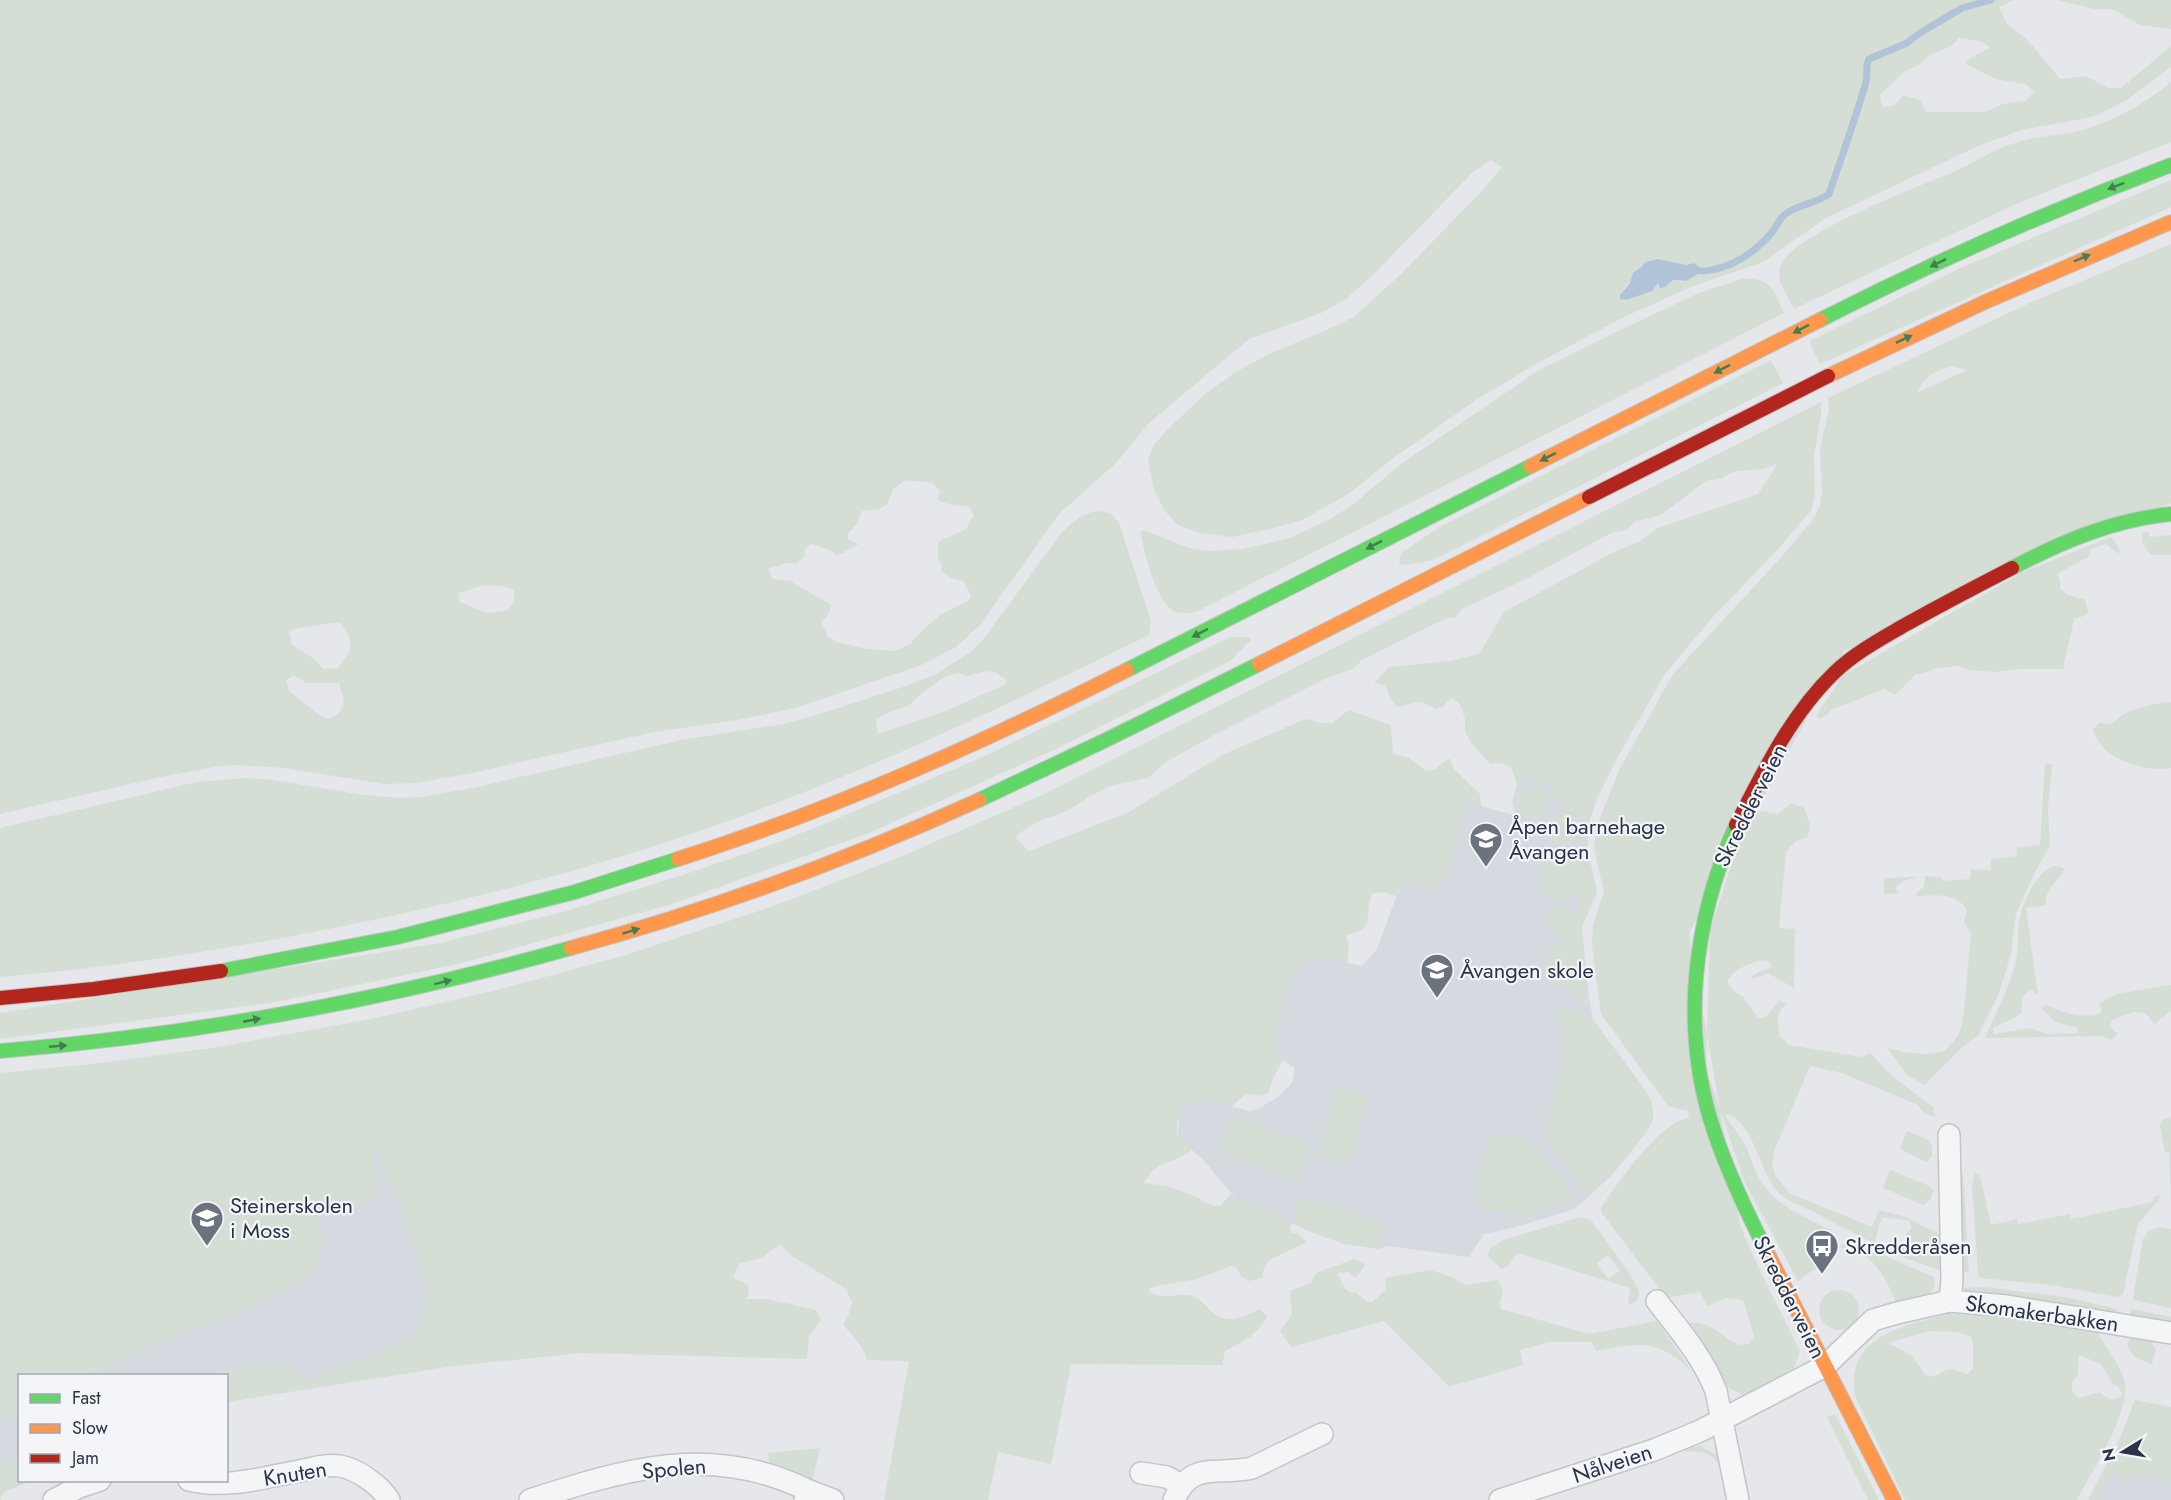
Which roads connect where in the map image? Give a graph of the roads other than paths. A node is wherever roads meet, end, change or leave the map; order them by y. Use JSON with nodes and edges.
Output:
{"nodes":[{"id":1,"x":2171,"y":165,"type":"edge"},
{"id":2,"x":2171,"y":222,"type":"edge"},
{"id":3,"x":2171,"y":514,"type":"edge"},
{"id":4,"x":0,"y":998,"type":"edge"},
{"id":5,"x":0,"y":1051,"type":"edge"},
{"id":6,"x":1949,"y":1136,"type":"dead end"},
{"id":7,"x":1657,"y":1301,"type":"dead end"},
{"id":8,"x":1950,"y":1301,"type":"junction"},
{"id":9,"x":2171,"y":1333,"type":"edge"},
{"id":10,"x":1825,"y":1366,"type":"junction"},
{"id":11,"x":1721,"y":1420,"type":"junction"},
{"id":12,"x":1322,"y":1434,"type":"dead end"},
{"id":13,"x":1141,"y":1473,"type":"dead end"},
{"id":14,"x":94,"y":1482,"type":"edge"},
{"id":15,"x":203,"y":1482,"type":"edge"},
{"id":16,"x":1178,"y":1492,"type":"edge"},
{"id":17,"x":806,"y":1495,"type":"edge"},
{"id":18,"x":54,"y":1500,"type":"edge"},
{"id":19,"x":389,"y":1500,"type":"edge"},
{"id":20,"x":530,"y":1500,"type":"edge"},
{"id":21,"x":832,"y":1500,"type":"edge"},
{"id":22,"x":1500,"y":1500,"type":"edge"},
{"id":23,"x":1738,"y":1500,"type":"edge"},
{"id":24,"x":1894,"y":1500,"type":"edge"}],
"edges":[{"from":1,"to":4,"type":"main road","one_way":true},
{"from":5,"to":2,"type":"main road","one_way":true},
{"from":3,"to":10,"type":"main road","name":"Skredderveien"},
{"from":6,"to":8,"type":"street"},
{"from":7,"to":11,"type":"street"},
{"from":8,"to":9,"type":"street","name":"Skomakerbakken"},
{"from":8,"to":10,"type":"street","name":"Skomakerbakken"},
{"from":10,"to":11,"type":"street","name":"Nålveien"},
{"from":10,"to":24,"type":"main road","name":"Skredderveien"},
{"from":11,"to":22,"type":"street","name":"Nålveien"},
{"from":11,"to":23,"type":"street"},
{"from":12,"to":16,"type":"street"},
{"from":13,"to":16,"type":"street"},
{"from":14,"to":18,"type":"street"},
{"from":15,"to":19,"type":"street","name":"Knuten"},
{"from":17,"to":20,"type":"street","name":"Spolen"},
{"from":17,"to":21,"type":"street"}]}
